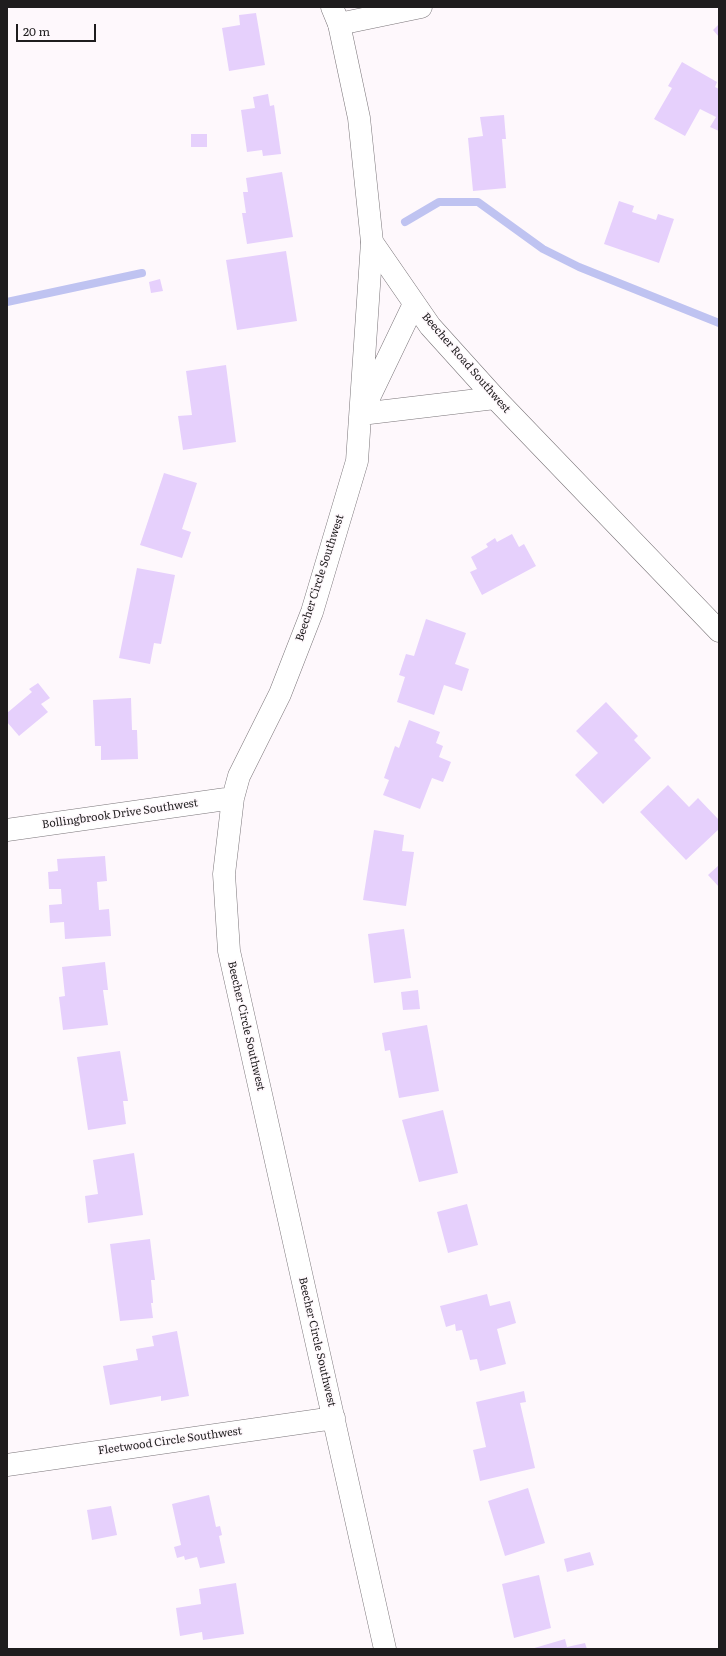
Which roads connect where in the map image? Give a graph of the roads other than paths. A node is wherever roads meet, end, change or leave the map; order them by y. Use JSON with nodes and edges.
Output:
{"nodes":[{"id":1,"x":421,"y":7,"type":"edge"},
{"id":2,"x":336,"y":16,"type":"edge"},
{"id":3,"x":372,"y":242,"type":"junction"},
{"id":4,"x":414,"y":304,"type":"junction"},
{"id":5,"x":495,"y":398,"type":"junction"},
{"id":6,"x":361,"y":414,"type":"junction"},
{"id":7,"x":719,"y":632,"type":"edge"},
{"id":8,"x":233,"y":798,"type":"junction"},
{"id":9,"x":7,"y":830,"type":"edge"},
{"id":10,"x":334,"y":1418,"type":"junction"},
{"id":11,"x":7,"y":1465,"type":"edge"},
{"id":12,"x":385,"y":1649,"type":"edge"}],
"edges":[{"from":1,"to":2,"type":"street"},
{"from":2,"to":3,"type":"street","name":"Beecher Road Southwest"},
{"from":3,"to":4,"type":"street","name":"Beecher Road Southwest"},
{"from":3,"to":6,"type":"street","name":"Beecher Circle Southwest"},
{"from":4,"to":5,"type":"street","name":"Beecher Road Southwest"},
{"from":4,"to":6,"type":"street","name":"Beecher Circle Southwest"},
{"from":5,"to":6,"type":"street"},
{"from":5,"to":7,"type":"street","name":"Beecher Road Southwest"},
{"from":6,"to":8,"type":"street","name":"Beecher Circle Southwest"},
{"from":8,"to":9,"type":"street","name":"Bollingbrook Drive Southwest"},
{"from":8,"to":10,"type":"street","name":"Beecher Circle Southwest"},
{"from":10,"to":11,"type":"street","name":"Fleetwood Circle Southwest"},
{"from":10,"to":12,"type":"street","name":"Beecher Circle Southwest"}]}
